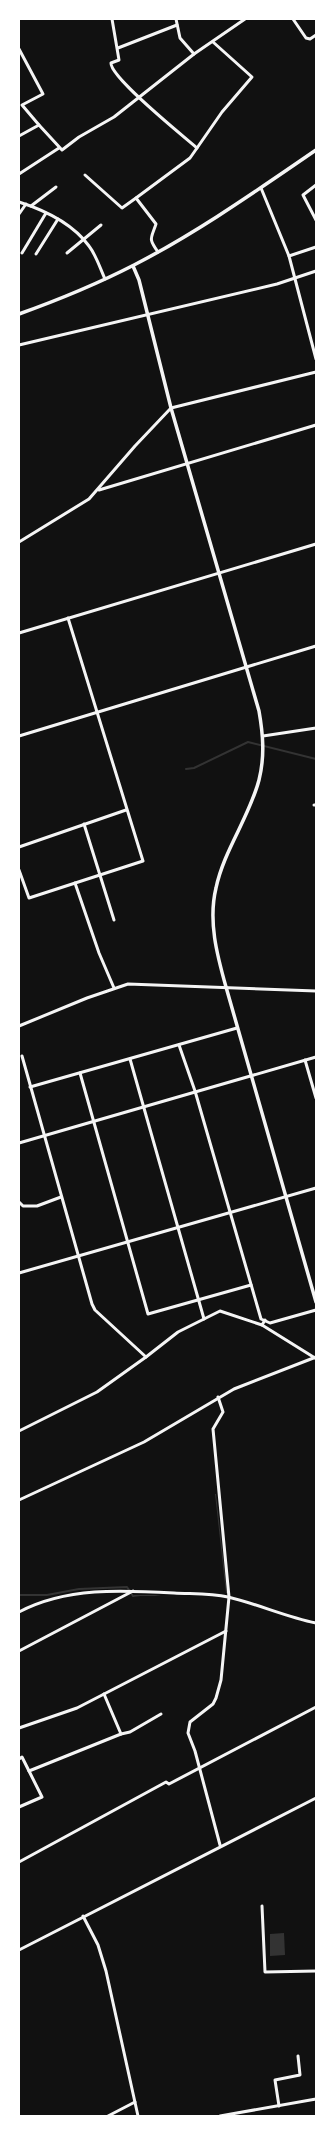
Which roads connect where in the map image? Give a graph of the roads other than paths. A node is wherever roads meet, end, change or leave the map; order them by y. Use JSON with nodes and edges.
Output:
{"nodes":[{"id":1,"x":112,"y":19,"type":"edge"},
{"id":2,"x":176,"y":19,"type":"edge"},
{"id":3,"x":245,"y":19,"type":"edge"},
{"id":4,"x":293,"y":19,"type":"edge"},
{"id":5,"x":177,"y":25,"type":"junction"},
{"id":6,"x":316,"y":35,"type":"edge"},
{"id":7,"x":214,"y":42,"type":"junction"},
{"id":8,"x":118,"y":48,"type":"junction"},
{"id":9,"x":19,"y":49,"type":"edge"},
{"id":10,"x":194,"y":54,"type":"junction"},
{"id":11,"x":139,"y":98,"type":"junction"},
{"id":12,"x":38,"y":126,"type":"junction"},
{"id":13,"x":19,"y":136,"type":"edge"},
{"id":14,"x":59,"y":148,"type":"junction"},
{"id":15,"x":197,"y":148,"type":"junction"},
{"id":16,"x":316,"y":151,"type":"edge"},
{"id":17,"x":19,"y":174,"type":"edge"},
{"id":18,"x":85,"y":175,"type":"dead end"},
{"id":19,"x":316,"y":186,"type":"edge"},
{"id":20,"x":56,"y":187,"type":"dead end"},
{"id":21,"x":261,"y":188,"type":"junction"},
{"id":22,"x":136,"y":198,"type":"junction"},
{"id":23,"x":19,"y":202,"type":"edge"},
{"id":24,"x":26,"y":204,"type":"junction"},
{"id":25,"x":31,"y":206,"type":"junction"},
{"id":26,"x":46,"y":213,"type":"junction"},
{"id":27,"x":19,"y":214,"type":"edge"},
{"id":28,"x":58,"y":219,"type":"junction"},
{"id":29,"x":316,"y":220,"type":"edge"},
{"id":30,"x":101,"y":225,"type":"dead end"},
{"id":31,"x":83,"y":239,"type":"junction"},
{"id":32,"x":316,"y":247,"type":"edge"},
{"id":33,"x":158,"y":252,"type":"junction"},
{"id":34,"x":22,"y":253,"type":"dead end"},
{"id":35,"x":67,"y":253,"type":"dead end"},
{"id":36,"x":36,"y":254,"type":"dead end"},
{"id":37,"x":289,"y":256,"type":"junction"},
{"id":38,"x":133,"y":266,"type":"junction"},
{"id":39,"x":316,"y":271,"type":"edge"},
{"id":40,"x":296,"y":278,"type":"junction"},
{"id":41,"x":105,"y":279,"type":"junction"},
{"id":42,"x":19,"y":314,"type":"edge"},
{"id":43,"x":148,"y":314,"type":"junction"},
{"id":44,"x":19,"y":345,"type":"edge"},
{"id":45,"x":316,"y":359,"type":"edge"},
{"id":46,"x":316,"y":372,"type":"edge"},
{"id":47,"x":171,"y":408,"type":"junction"},
{"id":48,"x":316,"y":424,"type":"edge"},
{"id":49,"x":187,"y":463,"type":"junction"},
{"id":50,"x":99,"y":490,"type":"junction"},
{"id":51,"x":19,"y":542,"type":"edge"},
{"id":52,"x":316,"y":544,"type":"edge"},
{"id":53,"x":219,"y":573,"type":"junction"},
{"id":54,"x":68,"y":618,"type":"junction"},
{"id":55,"x":19,"y":633,"type":"edge"},
{"id":56,"x":316,"y":646,"type":"edge"},
{"id":57,"x":247,"y":668,"type":"junction"},
{"id":58,"x":96,"y":713,"type":"junction"},
{"id":59,"x":316,"y":728,"type":"edge"},
{"id":60,"x":19,"y":736,"type":"edge"},
{"id":61,"x":263,"y":736,"type":"junction"},
{"id":62,"x":126,"y":810,"type":"junction"},
{"id":63,"x":84,"y":824,"type":"junction"},
{"id":64,"x":19,"y":847,"type":"edge"},
{"id":65,"x":19,"y":870,"type":"edge"},
{"id":66,"x":100,"y":875,"type":"junction"},
{"id":67,"x":76,"y":883,"type":"junction"},
{"id":68,"x":114,"y":920,"type":"dead end"},
{"id":69,"x":226,"y":987,"type":"junction"},
{"id":70,"x":114,"y":988,"type":"junction"},
{"id":71,"x":316,"y":991,"type":"edge"},
{"id":72,"x":19,"y":1026,"type":"edge"},
{"id":73,"x":237,"y":1028,"type":"junction"},
{"id":74,"x":179,"y":1045,"type":"junction"},
{"id":75,"x":22,"y":1056,"type":"dead end"},
{"id":76,"x":316,"y":1056,"type":"edge"},
{"id":77,"x":130,"y":1059,"type":"junction"},
{"id":78,"x":304,"y":1060,"type":"junction"},
{"id":79,"x":80,"y":1073,"type":"junction"},
{"id":80,"x":252,"y":1075,"type":"junction"},
{"id":81,"x":30,"y":1087,"type":"junction"},
{"id":82,"x":195,"y":1091,"type":"junction"},
{"id":83,"x":316,"y":1098,"type":"edge"},
{"id":84,"x":144,"y":1106,"type":"junction"},
{"id":85,"x":94,"y":1121,"type":"junction"},
{"id":86,"x":44,"y":1135,"type":"junction"},
{"id":87,"x":19,"y":1143,"type":"edge"},
{"id":88,"x":316,"y":1188,"type":"edge"},
{"id":89,"x":286,"y":1196,"type":"junction"},
{"id":90,"x":60,"y":1197,"type":"junction"},
{"id":91,"x":19,"y":1202,"type":"edge"},
{"id":92,"x":231,"y":1212,"type":"junction"},
{"id":93,"x":179,"y":1228,"type":"junction"},
{"id":94,"x":128,"y":1242,"type":"junction"},
{"id":95,"x":78,"y":1256,"type":"junction"},
{"id":96,"x":19,"y":1273,"type":"edge"},
{"id":97,"x":251,"y":1285,"type":"junction"},
{"id":98,"x":199,"y":1299,"type":"junction"},
{"id":99,"x":316,"y":1302,"type":"edge"},
{"id":100,"x":316,"y":1310,"type":"edge"},
{"id":101,"x":204,"y":1318,"type":"junction"},
{"id":102,"x":265,"y":1320,"type":"junction"},
{"id":103,"x":262,"y":1325,"type":"junction"},
{"id":104,"x":146,"y":1357,"type":"junction"},
{"id":105,"x":315,"y":1358,"type":"edge"},
{"id":106,"x":218,"y":1398,"type":"junction"},
{"id":107,"x":19,"y":1431,"type":"edge"},
{"id":108,"x":19,"y":1500,"type":"edge"},
{"id":109,"x":133,"y":1591,"type":"junction"},
{"id":110,"x":229,"y":1597,"type":"junction"},
{"id":111,"x":19,"y":1612,"type":"edge"},
{"id":112,"x":316,"y":1624,"type":"edge"},
{"id":113,"x":226,"y":1632,"type":"junction"},
{"id":114,"x":19,"y":1651,"type":"edge"},
{"id":115,"x":104,"y":1694,"type":"junction"},
{"id":116,"x":316,"y":1707,"type":"edge"},
{"id":117,"x":161,"y":1714,"type":"dead end"},
{"id":118,"x":19,"y":1728,"type":"edge"},
{"id":119,"x":121,"y":1734,"type":"junction"},
{"id":120,"x":19,"y":1758,"type":"edge"},
{"id":121,"x":199,"y":1767,"type":"junction"},
{"id":122,"x":29,"y":1771,"type":"junction"},
{"id":123,"x":316,"y":1798,"type":"edge"},
{"id":124,"x":19,"y":1807,"type":"edge"},
{"id":125,"x":220,"y":1845,"type":"junction"},
{"id":126,"x":19,"y":1862,"type":"edge"},
{"id":127,"x":262,"y":1906,"type":"dead end"},
{"id":128,"x":83,"y":1916,"type":"junction"},
{"id":129,"x":19,"y":1950,"type":"edge"},
{"id":130,"x":316,"y":1971,"type":"edge"},
{"id":131,"x":298,"y":2056,"type":"dead end"},
{"id":132,"x":316,"y":2099,"type":"edge"},
{"id":133,"x":135,"y":2102,"type":"junction"},
{"id":134,"x":279,"y":2106,"type":"junction"},
{"id":135,"x":108,"y":2116,"type":"edge"},
{"id":136,"x":138,"y":2116,"type":"edge"},
{"id":137,"x":220,"y":2116,"type":"edge"}],
"edges":[{"from":1,"to":8,"type":"street"},
{"from":2,"to":5,"type":"street"},
{"from":3,"to":7,"type":"street"},
{"from":4,"to":6,"type":"street"},
{"from":5,"to":8,"type":"street"},
{"from":5,"to":10,"type":"street"},
{"from":7,"to":10,"type":"street"},
{"from":7,"to":15,"type":"street"},
{"from":8,"to":11,"type":"street"},
{"from":9,"to":12,"type":"street"},
{"from":10,"to":11,"type":"street"},
{"from":11,"to":14,"type":"street"},
{"from":11,"to":15,"type":"street"},
{"from":12,"to":13,"type":"street"},
{"from":12,"to":14,"type":"street"},
{"from":14,"to":17,"type":"street"},
{"from":15,"to":22,"type":"street"},
{"from":16,"to":21,"type":"street"},
{"from":18,"to":22,"type":"street"},
{"from":19,"to":29,"type":"street"},
{"from":20,"to":25,"type":"street"},
{"from":21,"to":33,"type":"street"},
{"from":21,"to":37,"type":"street"},
{"from":22,"to":33,"type":"street"},
{"from":23,"to":24,"type":"street"},
{"from":24,"to":25,"type":"street"},
{"from":24,"to":27,"type":"street"},
{"from":25,"to":26,"type":"street"},
{"from":26,"to":28,"type":"street"},
{"from":26,"to":34,"type":"street"},
{"from":28,"to":31,"type":"street"},
{"from":28,"to":36,"type":"street"},
{"from":30,"to":31,"type":"street"},
{"from":31,"to":35,"type":"street"},
{"from":31,"to":41,"type":"street"},
{"from":32,"to":37,"type":"street"},
{"from":33,"to":38,"type":"street"},
{"from":37,"to":40,"type":"street"},
{"from":38,"to":41,"type":"street"},
{"from":38,"to":43,"type":"street"},
{"from":39,"to":40,"type":"street"},
{"from":40,"to":43,"type":"street"},
{"from":40,"to":45,"type":"street"},
{"from":41,"to":42,"type":"street"},
{"from":43,"to":44,"type":"street"},
{"from":43,"to":47,"type":"street"},
{"from":46,"to":47,"type":"street"},
{"from":47,"to":49,"type":"street"},
{"from":47,"to":50,"type":"street"},
{"from":48,"to":49,"type":"street"},
{"from":49,"to":50,"type":"street"},
{"from":49,"to":53,"type":"street"},
{"from":50,"to":51,"type":"street"},
{"from":52,"to":53,"type":"street"},
{"from":53,"to":54,"type":"street"},
{"from":53,"to":57,"type":"street"},
{"from":54,"to":55,"type":"street"},
{"from":54,"to":58,"type":"street"},
{"from":56,"to":57,"type":"street"},
{"from":57,"to":58,"type":"street"},
{"from":57,"to":61,"type":"street"},
{"from":58,"to":60,"type":"street"},
{"from":58,"to":62,"type":"street"},
{"from":59,"to":61,"type":"street"},
{"from":61,"to":69,"type":"street"},
{"from":62,"to":63,"type":"street"},
{"from":62,"to":66,"type":"street"},
{"from":63,"to":64,"type":"street"},
{"from":63,"to":66,"type":"street"},
{"from":65,"to":67,"type":"street"},
{"from":66,"to":67,"type":"street"},
{"from":66,"to":68,"type":"street"},
{"from":67,"to":70,"type":"street"},
{"from":69,"to":70,"type":"street"},
{"from":69,"to":71,"type":"street"},
{"from":69,"to":73,"type":"street"},
{"from":70,"to":72,"type":"street"},
{"from":73,"to":74,"type":"street"},
{"from":73,"to":80,"type":"street"},
{"from":74,"to":77,"type":"street"},
{"from":74,"to":82,"type":"street"},
{"from":75,"to":81,"type":"street"},
{"from":76,"to":78,"type":"street"},
{"from":77,"to":79,"type":"street"},
{"from":77,"to":84,"type":"street"},
{"from":78,"to":80,"type":"street"},
{"from":78,"to":83,"type":"street"},
{"from":79,"to":81,"type":"street"},
{"from":79,"to":85,"type":"street"},
{"from":80,"to":82,"type":"street"},
{"from":80,"to":89,"type":"street"},
{"from":81,"to":86,"type":"street"},
{"from":82,"to":84,"type":"street"},
{"from":82,"to":92,"type":"street"},
{"from":84,"to":85,"type":"street"},
{"from":84,"to":93,"type":"street"},
{"from":85,"to":86,"type":"street"},
{"from":85,"to":94,"type":"street"},
{"from":86,"to":87,"type":"street"},
{"from":86,"to":90,"type":"street"},
{"from":88,"to":89,"type":"street"},
{"from":89,"to":92,"type":"street"},
{"from":89,"to":99,"type":"street"},
{"from":90,"to":91,"type":"street"},
{"from":90,"to":95,"type":"street"},
{"from":92,"to":93,"type":"street"},
{"from":92,"to":97,"type":"street"},
{"from":93,"to":94,"type":"street"},
{"from":93,"to":98,"type":"street"},
{"from":94,"to":95,"type":"street"},
{"from":94,"to":98,"type":"street"},
{"from":95,"to":96,"type":"street"},
{"from":95,"to":104,"type":"street"},
{"from":97,"to":98,"type":"street"},
{"from":97,"to":102,"type":"street"},
{"from":98,"to":101,"type":"street"},
{"from":100,"to":102,"type":"street"},
{"from":101,"to":103,"type":"street"},
{"from":101,"to":104,"type":"street"},
{"from":102,"to":103,"type":"street"},
{"from":103,"to":105,"type":"street"},
{"from":104,"to":107,"type":"street"},
{"from":105,"to":106,"type":"street"},
{"from":106,"to":108,"type":"street"},
{"from":106,"to":110,"type":"street"},
{"from":109,"to":110,"type":"street"},
{"from":109,"to":111,"type":"street"},
{"from":109,"to":114,"type":"street"},
{"from":110,"to":112,"type":"street"},
{"from":110,"to":113,"type":"street"},
{"from":113,"to":115,"type":"street"},
{"from":113,"to":121,"type":"street"},
{"from":115,"to":118,"type":"street"},
{"from":115,"to":119,"type":"street"},
{"from":116,"to":121,"type":"street"},
{"from":117,"to":119,"type":"street"},
{"from":119,"to":122,"type":"street"},
{"from":120,"to":122,"type":"street"},
{"from":121,"to":125,"type":"street"},
{"from":121,"to":126,"type":"street"},
{"from":122,"to":124,"type":"street"},
{"from":123,"to":125,"type":"street"},
{"from":125,"to":128,"type":"street"},
{"from":127,"to":130,"type":"street"},
{"from":128,"to":129,"type":"street"},
{"from":128,"to":133,"type":"street"},
{"from":131,"to":134,"type":"street"},
{"from":132,"to":134,"type":"street"},
{"from":133,"to":135,"type":"street"},
{"from":133,"to":136,"type":"street"},
{"from":134,"to":137,"type":"street"}]}
